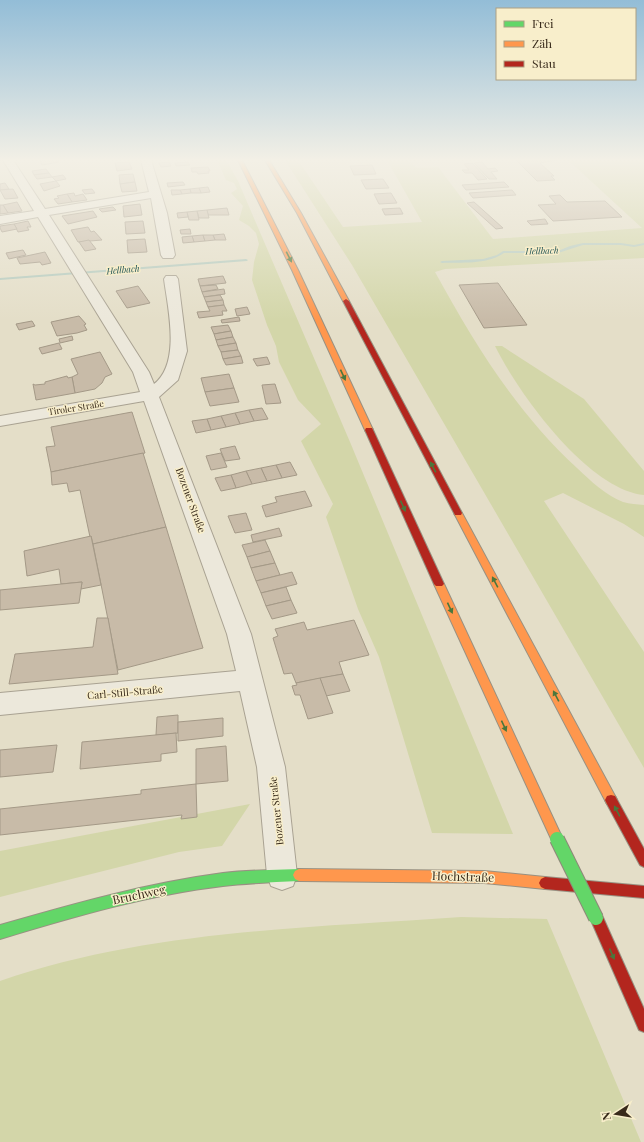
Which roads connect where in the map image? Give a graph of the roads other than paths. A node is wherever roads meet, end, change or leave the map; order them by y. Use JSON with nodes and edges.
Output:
{"nodes":[{"id":1,"x":40,"y":213,"type":"edge"},
{"id":2,"x":42,"y":213,"type":"edge"},
{"id":3,"x":160,"y":213,"type":"edge"},
{"id":4,"x":267,"y":213,"type":"edge"},
{"id":5,"x":299,"y":213,"type":"edge"},
{"id":6,"x":0,"y":220,"type":"edge"},
{"id":7,"x":168,"y":255,"type":"dead end"},
{"id":8,"x":171,"y":279,"type":"dead end"},
{"id":9,"x":151,"y":395,"type":"junction"},
{"id":10,"x":0,"y":421,"type":"edge"},
{"id":11,"x":249,"y":680,"type":"junction"},
{"id":12,"x":0,"y":704,"type":"edge"},
{"id":13,"x":644,"y":861,"type":"edge"},
{"id":14,"x":282,"y":875,"type":"junction"},
{"id":15,"x":644,"y":892,"type":"edge"},
{"id":16,"x":0,"y":932,"type":"edge"},
{"id":17,"x":644,"y":1025,"type":"edge"}],
"edges":[{"from":1,"to":6,"type":"street"},
{"from":2,"to":9,"type":"street","name":"Bozener Straße"},
{"from":3,"to":7,"type":"street"},
{"from":4,"to":17,"type":"main road","one_way":true,"bridge":true},
{"from":13,"to":5,"type":"main road","one_way":true},
{"from":8,"to":9,"type":"street"},
{"from":9,"to":10,"type":"street","name":"Tiroler Straße"},
{"from":9,"to":11,"type":"street","name":"Bozener Straße"},
{"from":11,"to":12,"type":"street","name":"Carl-Still-Straße"},
{"from":11,"to":14,"type":"street","name":"Bozener Straße"},
{"from":14,"to":15,"type":"main road","name":"Hochstraße"},
{"from":14,"to":16,"type":"main road","name":"Bruchweg"}]}
